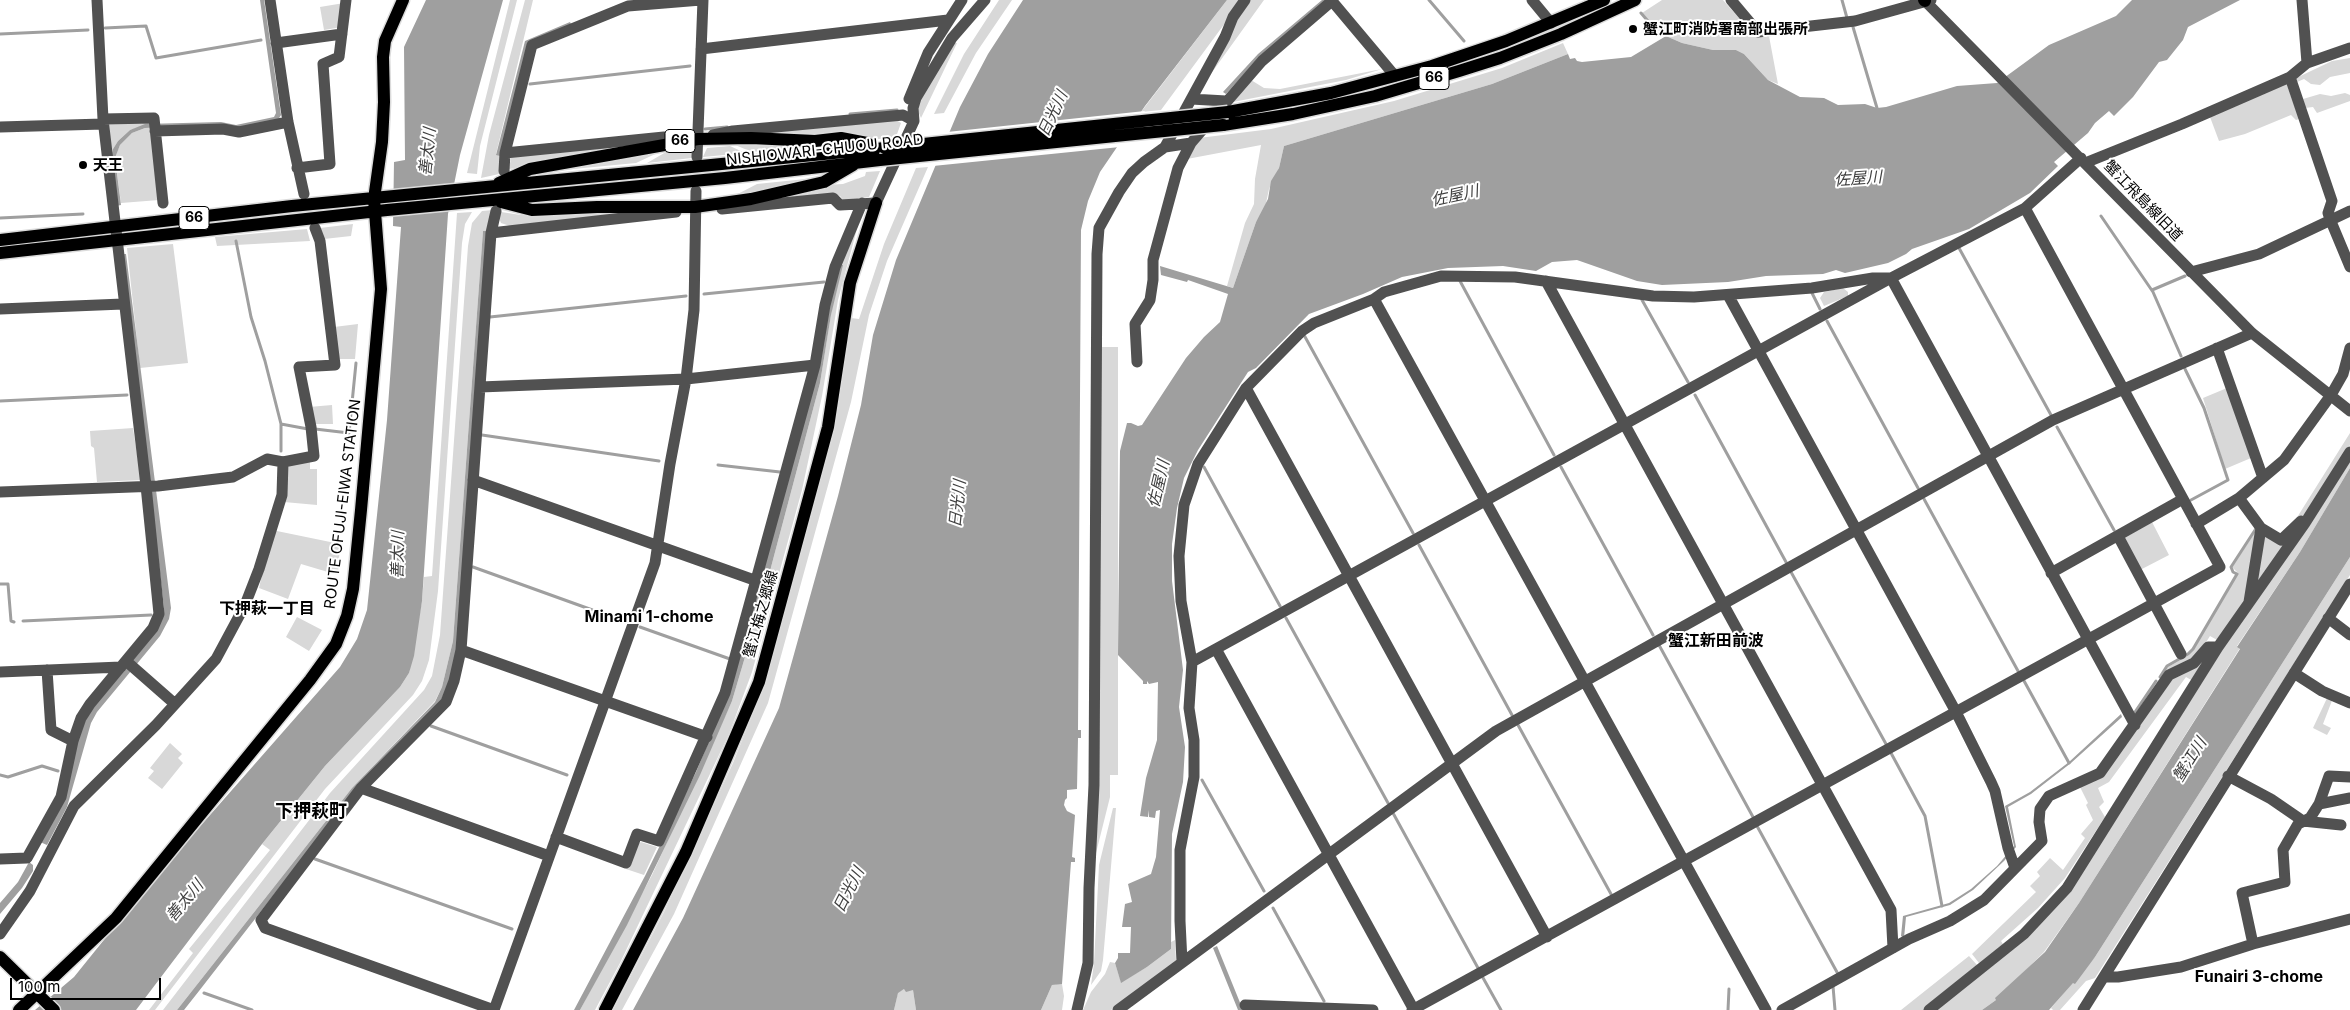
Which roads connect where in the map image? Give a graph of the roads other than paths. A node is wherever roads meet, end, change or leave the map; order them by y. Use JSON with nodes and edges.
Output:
{"nodes":[{"id":1,"x":97,"y":0,"type":"edge"},
{"id":2,"x":270,"y":0,"type":"edge"},
{"id":3,"x":346,"y":0,"type":"edge"},
{"id":4,"x":403,"y":0,"type":"edge"},
{"id":5,"x":702,"y":0,"type":"edge"},
{"id":6,"x":962,"y":0,"type":"edge"},
{"id":7,"x":985,"y":0,"type":"edge"},
{"id":8,"x":1245,"y":0,"type":"edge"},
{"id":9,"x":1532,"y":0,"type":"edge"},
{"id":10,"x":1604,"y":0,"type":"edge"},
{"id":11,"x":1635,"y":0,"type":"edge"},
{"id":12,"x":1731,"y":0,"type":"edge"},
{"id":13,"x":1927,"y":0,"type":"edge"},
{"id":14,"x":2302,"y":0,"type":"edge"},
{"id":15,"x":1333,"y":1,"type":"edge"},
{"id":16,"x":948,"y":20,"type":"junction"},
{"id":17,"x":1551,"y":23,"type":"junction"},
{"id":18,"x":342,"y":34,"type":"junction"},
{"id":19,"x":276,"y":43,"type":"junction"},
{"id":20,"x":2350,"y":48,"type":"edge"},
{"id":21,"x":701,"y":49,"type":"junction"},
{"id":22,"x":2307,"y":63,"type":"junction"},
{"id":23,"x":1395,"y":76,"type":"junction"},
{"id":24,"x":2290,"y":76,"type":"junction"},
{"id":25,"x":1191,"y":99,"type":"junction"},
{"id":26,"x":1227,"y":107,"type":"junction"},
{"id":27,"x":908,"y":118,"type":"junction"},
{"id":28,"x":103,"y":122,"type":"junction"},
{"id":29,"x":288,"y":122,"type":"junction"},
{"id":30,"x":0,"y":127,"type":"edge"},
{"id":31,"x":155,"y":127,"type":"junction"},
{"id":32,"x":698,"y":139,"type":"junction"},
{"id":33,"x":678,"y":141,"type":"junction"},
{"id":34,"x":1191,"y":143,"type":"junction"},
{"id":35,"x":1165,"y":147,"type":"junction"},
{"id":36,"x":505,"y":153,"type":"junction"},
{"id":37,"x":880,"y":153,"type":"junction"},
{"id":38,"x":697,"y":157,"type":"dead end"},
{"id":39,"x":2083,"y":160,"type":"junction"},
{"id":40,"x":858,"y":163,"type":"junction"},
{"id":41,"x":297,"y":168,"type":"junction"},
{"id":42,"x":504,"y":171,"type":"dead end"},
{"id":43,"x":487,"y":188,"type":"junction"},
{"id":44,"x":696,"y":191,"type":"dead end"},
{"id":45,"x":304,"y":194,"type":"dead end"},
{"id":46,"x":163,"y":203,"type":"dead end"},
{"id":47,"x":862,"y":203,"type":"junction"},
{"id":48,"x":876,"y":203,"type":"junction"},
{"id":49,"x":381,"y":205,"type":"junction"},
{"id":50,"x":495,"y":205,"type":"junction"},
{"id":51,"x":695,"y":208,"type":"junction"},
{"id":52,"x":2025,"y":208,"type":"junction"},
{"id":53,"x":2350,"y":210,"type":"edge"},
{"id":54,"x":2330,"y":219,"type":"junction"},
{"id":55,"x":315,"y":228,"type":"dead end"},
{"id":56,"x":491,"y":233,"type":"junction"},
{"id":57,"x":116,"y":234,"type":"junction"},
{"id":58,"x":0,"y":240,"type":"edge"},
{"id":59,"x":0,"y":253,"type":"edge"},
{"id":60,"x":2350,"y":267,"type":"edge"},
{"id":61,"x":2191,"y":272,"type":"junction"},
{"id":62,"x":1891,"y":278,"type":"junction"},
{"id":63,"x":1546,"y":281,"type":"junction"},
{"id":64,"x":1728,"y":295,"type":"junction"},
{"id":65,"x":1374,"y":299,"type":"junction"},
{"id":66,"x":123,"y":304,"type":"junction"},
{"id":67,"x":0,"y":309,"type":"edge"},
{"id":68,"x":2252,"y":333,"type":"junction"},
{"id":69,"x":2217,"y":348,"type":"junction"},
{"id":70,"x":2350,"y":348,"type":"edge"},
{"id":71,"x":1758,"y":352,"type":"junction"},
{"id":72,"x":1137,"y":362,"type":"dead end"},
{"id":73,"x":816,"y":365,"type":"junction"},
{"id":74,"x":686,"y":379,"type":"junction"},
{"id":75,"x":480,"y":387,"type":"junction"},
{"id":76,"x":1246,"y":388,"type":"junction"},
{"id":77,"x":2124,"y":389,"type":"junction"},
{"id":78,"x":2331,"y":395,"type":"junction"},
{"id":79,"x":2350,"y":411,"type":"edge"},
{"id":80,"x":1625,"y":425,"type":"junction"},
{"id":81,"x":2350,"y":452,"type":"edge"},
{"id":82,"x":1988,"y":457,"type":"junction"},
{"id":83,"x":283,"y":462,"type":"junction"},
{"id":84,"x":2263,"y":478,"type":"junction"},
{"id":85,"x":473,"y":480,"type":"junction"},
{"id":86,"x":151,"y":486,"type":"junction"},
{"id":87,"x":0,"y":492,"type":"edge"},
{"id":88,"x":2239,"y":498,"type":"junction"},
{"id":89,"x":2183,"y":499,"type":"junction"},
{"id":90,"x":1486,"y":501,"type":"junction"},
{"id":91,"x":2314,"y":509,"type":"junction"},
{"id":92,"x":2196,"y":524,"type":"junction"},
{"id":93,"x":2260,"y":528,"type":"junction"},
{"id":94,"x":1856,"y":530,"type":"junction"},
{"id":95,"x":2118,"y":536,"type":"junction"},
{"id":96,"x":658,"y":545,"type":"junction"},
{"id":97,"x":2051,"y":573,"type":"junction"},
{"id":98,"x":1350,"y":576,"type":"junction"},
{"id":99,"x":757,"y":581,"type":"junction"},
{"id":100,"x":2350,"y":584,"type":"edge"},
{"id":101,"x":2154,"y":603,"type":"junction"},
{"id":102,"x":1723,"y":604,"type":"junction"},
{"id":103,"x":2248,"y":604,"type":"junction"},
{"id":104,"x":2328,"y":618,"type":"junction"},
{"id":105,"x":2350,"y":635,"type":"edge"},
{"id":106,"x":2087,"y":640,"type":"junction"},
{"id":107,"x":2218,"y":647,"type":"junction"},
{"id":108,"x":1216,"y":649,"type":"junction"},
{"id":109,"x":461,"y":650,"type":"junction"},
{"id":110,"x":2181,"y":654,"type":"dead end"},
{"id":111,"x":1192,"y":662,"type":"junction"},
{"id":112,"x":128,"y":665,"type":"junction"},
{"id":113,"x":46,"y":670,"type":"junction"},
{"id":114,"x":0,"y":672,"type":"edge"},
{"id":115,"x":2294,"y":673,"type":"junction"},
{"id":116,"x":1585,"y":682,"type":"junction"},
{"id":117,"x":606,"y":701,"type":"junction"},
{"id":118,"x":2350,"y":703,"type":"edge"},
{"id":119,"x":175,"y":704,"type":"junction"},
{"id":120,"x":1956,"y":712,"type":"junction"},
{"id":121,"x":2135,"y":725,"type":"junction"},
{"id":122,"x":706,"y":737,"type":"junction"},
{"id":123,"x":73,"y":741,"type":"junction"},
{"id":124,"x":1452,"y":763,"type":"junction"},
{"id":125,"x":2228,"y":776,"type":"junction"},
{"id":126,"x":2350,"y":777,"type":"edge"},
{"id":127,"x":1823,"y":785,"type":"junction"},
{"id":128,"x":361,"y":788,"type":"junction"},
{"id":129,"x":2350,"y":798,"type":"edge"},
{"id":130,"x":2319,"y":804,"type":"junction"},
{"id":131,"x":2303,"y":822,"type":"junction"},
{"id":132,"x":2341,"y":825,"type":"dead end"},
{"id":133,"x":556,"y":837,"type":"junction"},
{"id":134,"x":1329,"y":855,"type":"junction"},
{"id":135,"x":549,"y":856,"type":"junction"},
{"id":136,"x":2012,"y":858,"type":"junction"},
{"id":137,"x":0,"y":860,"type":"edge"},
{"id":138,"x":1684,"y":862,"type":"junction"},
{"id":139,"x":2350,"y":919,"type":"edge"},
{"id":140,"x":0,"y":934,"type":"edge"},
{"id":141,"x":1547,"y":937,"type":"junction"},
{"id":142,"x":2253,"y":944,"type":"junction"},
{"id":143,"x":1893,"y":948,"type":"junction"},
{"id":144,"x":0,"y":957,"type":"edge"},
{"id":145,"x":1182,"y":962,"type":"junction"},
{"id":146,"x":2104,"y":977,"type":"junction"},
{"id":147,"x":40,"y":997,"type":"junction"},
{"id":148,"x":1246,"y":1005,"type":"dead end"},
{"id":149,"x":1305,"y":1009,"type":"edge"},
{"id":150,"x":19,"y":1010,"type":"edge"},
{"id":151,"x":54,"y":1010,"type":"edge"},
{"id":152,"x":494,"y":1010,"type":"edge"},
{"id":153,"x":605,"y":1010,"type":"edge"},
{"id":154,"x":1077,"y":1010,"type":"edge"},
{"id":155,"x":1118,"y":1010,"type":"edge"},
{"id":156,"x":1373,"y":1010,"type":"edge"},
{"id":157,"x":1413,"y":1010,"type":"edge"},
{"id":158,"x":1766,"y":1010,"type":"edge"},
{"id":159,"x":1782,"y":1010,"type":"edge"},
{"id":160,"x":1928,"y":1010,"type":"edge"},
{"id":161,"x":2083,"y":1010,"type":"edge"}],
"edges":[{"from":1,"to":28,"type":"street"},
{"from":2,"to":19,"type":"street"},
{"from":3,"to":18,"type":"street"},
{"from":4,"to":49,"type":"main road","name":"ROUTE OFUJI-EIWA STATION"},
{"from":5,"to":21,"type":"street"},
{"from":5,"to":36,"type":"street"},
{"from":6,"to":16,"type":"street"},
{"from":7,"to":27,"type":"street"},
{"from":8,"to":25,"type":"street"},
{"from":9,"to":17,"type":"street"},
{"from":10,"to":17,"type":"main road","name":"NISHIOWARI-CHUOU ROAD","number":"66"},
{"from":11,"to":37,"type":"main road","name":"NISHIOWARI-CHUOU ROAD","number":"66","bridge":true},
{"from":12,"to":13,"type":"street"},
{"from":13,"to":39,"type":"street","name":"蟹江飛島線旧道"},
{"from":14,"to":22,"type":"street"},
{"from":15,"to":23,"type":"street"},
{"from":15,"to":26,"type":"street"},
{"from":16,"to":21,"type":"street"},
{"from":16,"to":27,"type":"street"},
{"from":17,"to":23,"type":"main road","name":"NISHIOWARI-CHUOU ROAD","number":"66"},
{"from":18,"to":19,"type":"street"},
{"from":18,"to":41,"type":"street"},
{"from":19,"to":29,"type":"street"},
{"from":20,"to":22,"type":"street"},
{"from":21,"to":32,"type":"street"},
{"from":22,"to":24,"type":"street"},
{"from":23,"to":26,"type":"main road","name":"NISHIOWARI-CHUOU ROAD","number":"66"},
{"from":24,"to":39,"type":"street"},
{"from":24,"to":54,"type":"street"},
{"from":25,"to":26,"type":"street"},
{"from":25,"to":35,"type":"street"},
{"from":26,"to":34,"type":"street"},
{"from":26,"to":37,"type":"main road","name":"NISHIOWARI-CHUOU ROAD","number":"66","bridge":true},
{"from":27,"to":32,"type":"street"},
{"from":27,"to":48,"type":"street"},
{"from":28,"to":30,"type":"street"},
{"from":28,"to":31,"type":"street"},
{"from":28,"to":57,"type":"street"},
{"from":29,"to":31,"type":"street"},
{"from":29,"to":41,"type":"street"},
{"from":31,"to":46,"type":"street"},
{"from":32,"to":33,"type":"main road","number":"66"},
{"from":32,"to":37,"type":"main road","number":"66"},
{"from":32,"to":38,"type":"street"},
{"from":33,"to":36,"type":"street"},
{"from":33,"to":43,"type":"main road","number":"66"},
{"from":34,"to":35,"type":"street"},
{"from":34,"to":72,"type":"street"},
{"from":35,"to":154,"type":"street"},
{"from":36,"to":42,"type":"street"},
{"from":37,"to":40,"type":"main road","name":"NISHIOWARI-CHUOU ROAD","number":"66"},
{"from":37,"to":43,"type":"main road","name":"NISHIOWARI-CHUOU ROAD","number":"66"},
{"from":39,"to":52,"type":"street"},
{"from":39,"to":61,"type":"street","name":"蟹江飛島線旧道"},
{"from":40,"to":50,"type":"main road","name":"NISHIOWARI-CHUOU ROAD","number":"66"},
{"from":40,"to":51,"type":"main road","number":"66"},
{"from":41,"to":45,"type":"street"},
{"from":43,"to":49,"type":"main road","name":"NISHIOWARI-CHUOU ROAD","number":"66"},
{"from":44,"to":51,"type":"street"},
{"from":47,"to":48,"type":"street"},
{"from":47,"to":51,"type":"street"},
{"from":47,"to":73,"type":"street"},
{"from":48,"to":153,"type":"main road","name":"蟹江梅之郷線"},
{"from":49,"to":50,"type":"main road","name":"NISHIOWARI-CHUOU ROAD","number":"66"},
{"from":49,"to":57,"type":"main road","name":"NISHIOWARI-CHUOU ROAD","number":"66"},
{"from":49,"to":147,"type":"main road","name":"ROUTE OFUJI-EIWA STATION"},
{"from":50,"to":51,"type":"main road","number":"66"},
{"from":50,"to":56,"type":"street"},
{"from":51,"to":56,"type":"street"},
{"from":51,"to":74,"type":"street"},
{"from":52,"to":62,"type":"street"},
{"from":52,"to":77,"type":"street"},
{"from":53,"to":54,"type":"street"},
{"from":54,"to":60,"type":"street"},
{"from":54,"to":61,"type":"street"},
{"from":55,"to":83,"type":"street"},
{"from":56,"to":75,"type":"street"},
{"from":57,"to":58,"type":"main road","name":"NISHIOWARI-CHUOU ROAD","number":"66"},
{"from":57,"to":59,"type":"main road","name":"NISHIOWARI-CHUOU ROAD","number":"66"},
{"from":57,"to":66,"type":"street"},
{"from":61,"to":68,"type":"street","name":"蟹江飛島線旧道"},
{"from":62,"to":64,"type":"street"},
{"from":62,"to":71,"type":"street"},
{"from":62,"to":82,"type":"street"},
{"from":63,"to":64,"type":"street"},
{"from":63,"to":65,"type":"street"},
{"from":63,"to":80,"type":"street"},
{"from":64,"to":71,"type":"street"},
{"from":65,"to":76,"type":"street"},
{"from":65,"to":90,"type":"street"},
{"from":66,"to":67,"type":"street"},
{"from":66,"to":86,"type":"street"},
{"from":68,"to":69,"type":"street"},
{"from":68,"to":78,"type":"street","name":"蟹江飛島線旧道"},
{"from":69,"to":77,"type":"street"},
{"from":69,"to":84,"type":"street"},
{"from":70,"to":78,"type":"street"},
{"from":71,"to":80,"type":"street"},
{"from":71,"to":94,"type":"street"},
{"from":73,"to":74,"type":"street"},
{"from":73,"to":99,"type":"street"},
{"from":74,"to":75,"type":"street"},
{"from":74,"to":96,"type":"street"},
{"from":75,"to":85,"type":"street"},
{"from":76,"to":98,"type":"street"},
{"from":76,"to":111,"type":"street"},
{"from":77,"to":82,"type":"street"},
{"from":77,"to":89,"type":"street"},
{"from":78,"to":79,"type":"street","name":"蟹江飛島線旧道"},
{"from":78,"to":84,"type":"street"},
{"from":80,"to":90,"type":"street"},
{"from":80,"to":102,"type":"street"},
{"from":81,"to":91,"type":"street"},
{"from":82,"to":94,"type":"street"},
{"from":82,"to":97,"type":"street"},
{"from":83,"to":86,"type":"street"},
{"from":83,"to":119,"type":"street"},
{"from":84,"to":88,"type":"street"},
{"from":85,"to":96,"type":"street"},
{"from":85,"to":109,"type":"street"},
{"from":86,"to":87,"type":"street"},
{"from":86,"to":112,"type":"street"},
{"from":88,"to":92,"type":"street"},
{"from":88,"to":93,"type":"street"},
{"from":89,"to":92,"type":"street"},
{"from":89,"to":95,"type":"street"},
{"from":90,"to":98,"type":"street"},
{"from":90,"to":116,"type":"street"},
{"from":91,"to":93,"type":"street"},
{"from":91,"to":103,"type":"street"},
{"from":92,"to":101,"type":"street"},
{"from":93,"to":103,"type":"street"},
{"from":94,"to":102,"type":"street"},
{"from":94,"to":120,"type":"street"},
{"from":95,"to":97,"type":"street"},
{"from":95,"to":101,"type":"street"},
{"from":96,"to":99,"type":"street"},
{"from":96,"to":117,"type":"street"},
{"from":97,"to":106,"type":"street"},
{"from":98,"to":108,"type":"street"},
{"from":98,"to":124,"type":"street"},
{"from":99,"to":122,"type":"street"},
{"from":100,"to":104,"type":"street"},
{"from":101,"to":106,"type":"street"},
{"from":101,"to":110,"type":"street"},
{"from":102,"to":116,"type":"street"},
{"from":102,"to":127,"type":"street"},
{"from":103,"to":107,"type":"street"},
{"from":104,"to":105,"type":"street"},
{"from":104,"to":115,"type":"street"},
{"from":106,"to":120,"type":"street"},
{"from":106,"to":121,"type":"street"},
{"from":107,"to":121,"type":"street"},
{"from":107,"to":160,"type":"street"},
{"from":108,"to":111,"type":"street"},
{"from":108,"to":134,"type":"street"},
{"from":109,"to":117,"type":"street"},
{"from":109,"to":128,"type":"street"},
{"from":111,"to":145,"type":"street"},
{"from":112,"to":113,"type":"street"},
{"from":112,"to":119,"type":"street"},
{"from":112,"to":123,"type":"street"},
{"from":113,"to":114,"type":"street"},
{"from":113,"to":123,"type":"street"},
{"from":115,"to":118,"type":"street"},
{"from":115,"to":125,"type":"street"},
{"from":116,"to":124,"type":"street"},
{"from":116,"to":138,"type":"street"},
{"from":117,"to":122,"type":"street"},
{"from":117,"to":133,"type":"street"},
{"from":119,"to":140,"type":"street"},
{"from":120,"to":127,"type":"street"},
{"from":120,"to":136,"type":"street"},
{"from":121,"to":136,"type":"street"},
{"from":122,"to":133,"type":"street"},
{"from":123,"to":137,"type":"street"},
{"from":124,"to":134,"type":"street"},
{"from":124,"to":141,"type":"street"},
{"from":125,"to":131,"type":"street"},
{"from":125,"to":146,"type":"street"},
{"from":126,"to":130,"type":"street"},
{"from":127,"to":138,"type":"street"},
{"from":127,"to":143,"type":"street"},
{"from":128,"to":135,"type":"street"},
{"from":128,"to":152,"type":"street"},
{"from":129,"to":130,"type":"street"},
{"from":130,"to":131,"type":"street"},
{"from":131,"to":132,"type":"street"},
{"from":131,"to":142,"type":"street"},
{"from":133,"to":135,"type":"street"},
{"from":134,"to":145,"type":"street"},
{"from":134,"to":157,"type":"street"},
{"from":135,"to":152,"type":"street"},
{"from":136,"to":143,"type":"street"},
{"from":138,"to":141,"type":"street"},
{"from":138,"to":158,"type":"street"},
{"from":139,"to":142,"type":"street"},
{"from":141,"to":157,"type":"street"},
{"from":142,"to":146,"type":"street"},
{"from":143,"to":159,"type":"street"},
{"from":144,"to":147,"type":"main road"},
{"from":145,"to":155,"type":"street"},
{"from":146,"to":161,"type":"street"},
{"from":147,"to":150,"type":"main road","name":"ROUTE OFUJI-EIWA STATION"},
{"from":147,"to":151,"type":"main road"},
{"from":148,"to":149,"type":"street"},
{"from":149,"to":156,"type":"street"}]}
